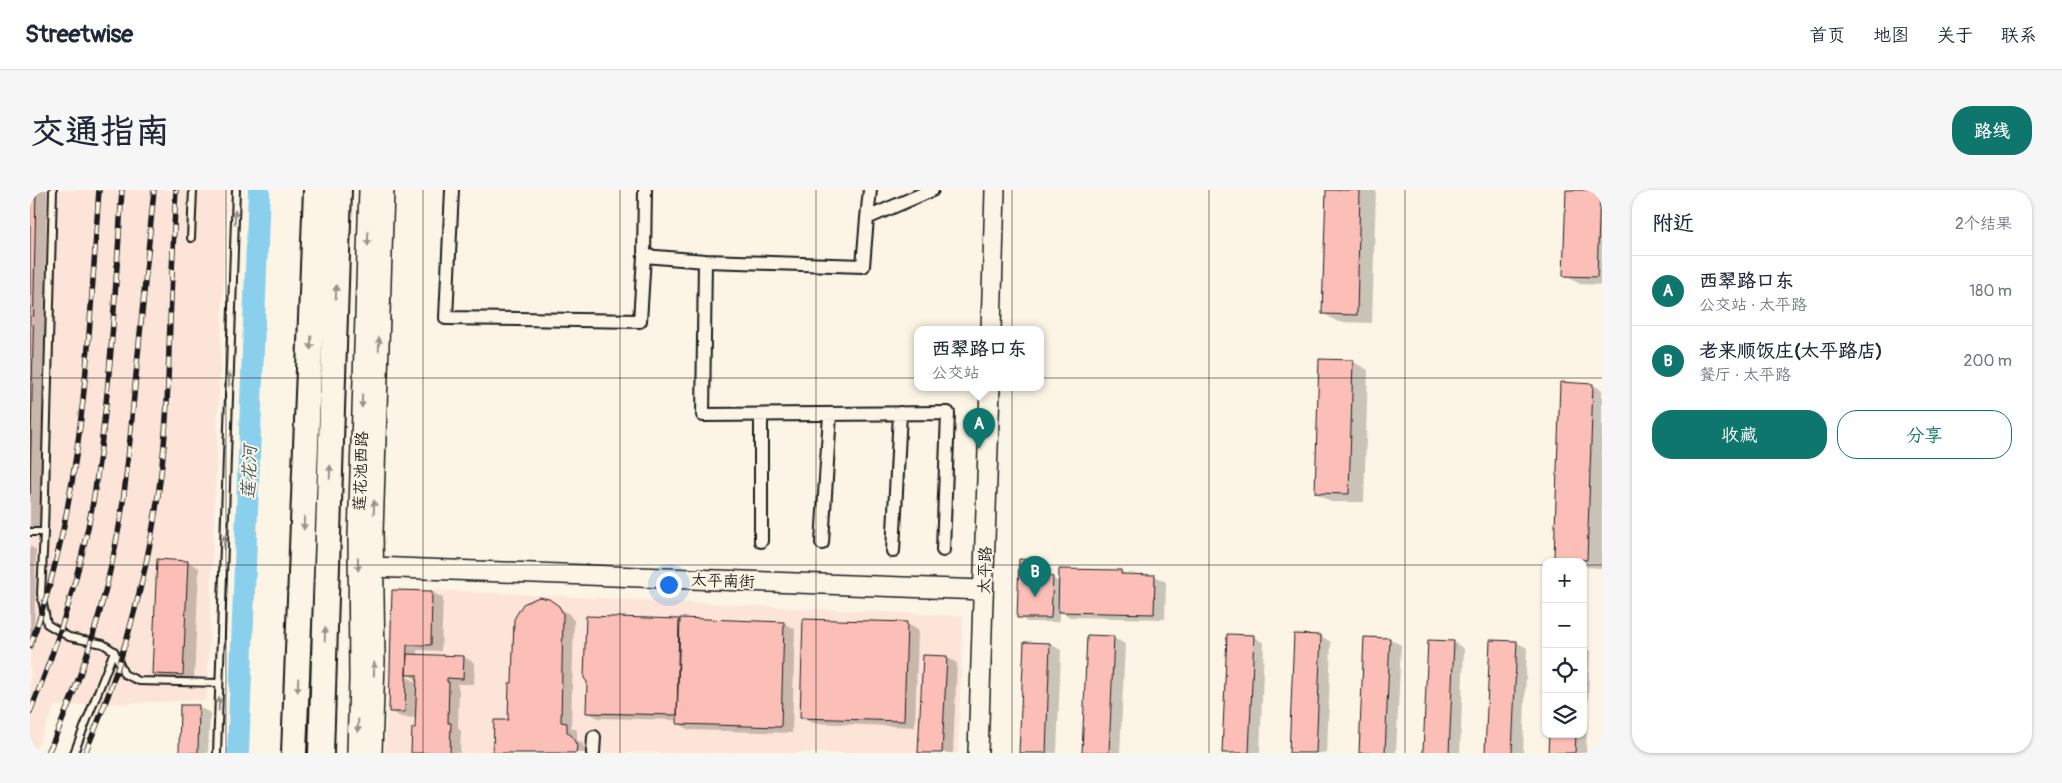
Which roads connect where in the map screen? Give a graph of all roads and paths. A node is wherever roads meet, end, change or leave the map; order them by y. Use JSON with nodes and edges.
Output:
{"nodes":[{"id":1,"x":53,"y":190,"type":"edge"},
{"id":2,"x":193,"y":190,"type":"edge"},
{"id":3,"x":236,"y":190,"type":"edge"},
{"id":4,"x":316,"y":190,"type":"edge"},
{"id":5,"x":339,"y":190,"type":"edge"},
{"id":6,"x":369,"y":190,"type":"edge"},
{"id":7,"x":384,"y":190,"type":"edge"},
{"id":8,"x":452,"y":190,"type":"edge"},
{"id":9,"x":645,"y":190,"type":"edge"},
{"id":10,"x":870,"y":190,"type":"edge"},
{"id":11,"x":932,"y":190,"type":"edge"},
{"id":12,"x":995,"y":190,"type":"edge"},
{"id":13,"x":867,"y":218,"type":"junction"},
{"id":14,"x":326,"y":225,"type":"junction"},
{"id":15,"x":191,"y":238,"type":"dead end"},
{"id":16,"x":644,"y":256,"type":"junction"},
{"id":17,"x":705,"y":261,"type":"junction"},
{"id":18,"x":991,"y":326,"type":"edge"},
{"id":19,"x":990,"y":391,"type":"edge"},
{"id":20,"x":900,"y":413,"type":"junction"},
{"id":21,"x":830,"y":414,"type":"junction"},
{"id":22,"x":761,"y":415,"type":"junction"},
{"id":23,"x":30,"y":532,"type":"edge"},
{"id":24,"x":44,"y":532,"type":"junction"},
{"id":25,"x":761,"y":541,"type":"dead end"},
{"id":26,"x":822,"y":543,"type":"dead end"},
{"id":27,"x":943,"y":550,"type":"dead end"},
{"id":28,"x":893,"y":551,"type":"dead end"},
{"id":29,"x":373,"y":567,"type":"junction"},
{"id":30,"x":983,"y":590,"type":"junction"},
{"id":31,"x":114,"y":651,"type":"junction"},
{"id":32,"x":219,"y":682,"type":"junction"},
{"id":33,"x":594,"y":736,"type":"dead end"},
{"id":34,"x":74,"y":753,"type":"edge"},
{"id":35,"x":217,"y":753,"type":"edge"},
{"id":36,"x":294,"y":753,"type":"edge"},
{"id":37,"x":321,"y":753,"type":"edge"},
{"id":38,"x":357,"y":753,"type":"edge"},
{"id":39,"x":372,"y":753,"type":"edge"},
{"id":40,"x":593,"y":753,"type":"edge"},
{"id":41,"x":978,"y":753,"type":"edge"}],
"edges":[{"from":1,"to":24,"type":"lane"},
{"from":2,"to":15,"type":"lane"},
{"from":32,"to":3,"type":"lane","one_way":true},
{"from":4,"to":14,"type":"highway"},
{"from":5,"to":14,"type":"highway"},
{"from":6,"to":38,"type":"street","name":"莲花池西路","one_way":true},
{"from":29,"to":7,"type":"street","name":"莲花池西路","one_way":true},
{"from":8,"to":16,"type":"street"},
{"from":9,"to":16,"type":"street"},
{"from":10,"to":13,"type":"street"},
{"from":11,"to":13,"type":"street"},
{"from":12,"to":18,"type":"street"},
{"from":13,"to":17,"type":"street"},
{"from":14,"to":36,"type":"highway","one_way":true},
{"from":37,"to":14,"type":"highway","name":"莲花池西路","one_way":true},
{"from":16,"to":17,"type":"street"},
{"from":17,"to":22,"type":"street"},
{"from":19,"to":30,"type":"street","name":"太平路"},
{"from":20,"to":21,"type":"street"},
{"from":20,"to":27,"type":"street"},
{"from":20,"to":28,"type":"street"},
{"from":21,"to":22,"type":"street"},
{"from":21,"to":26,"type":"street"},
{"from":22,"to":25,"type":"street"},
{"from":23,"to":24,"type":"lane"},
{"from":24,"to":31,"type":"lane"},
{"from":29,"to":30,"type":"street","name":"太平南街"},
{"from":39,"to":29,"type":"street","name":"莲花池西路","one_way":true},
{"from":30,"to":41,"type":"street","name":"太平路"},
{"from":31,"to":32,"type":"lane"},
{"from":31,"to":34,"type":"lane"},
{"from":35,"to":32,"type":"lane","one_way":true},
{"from":33,"to":40,"type":"street"}]}
